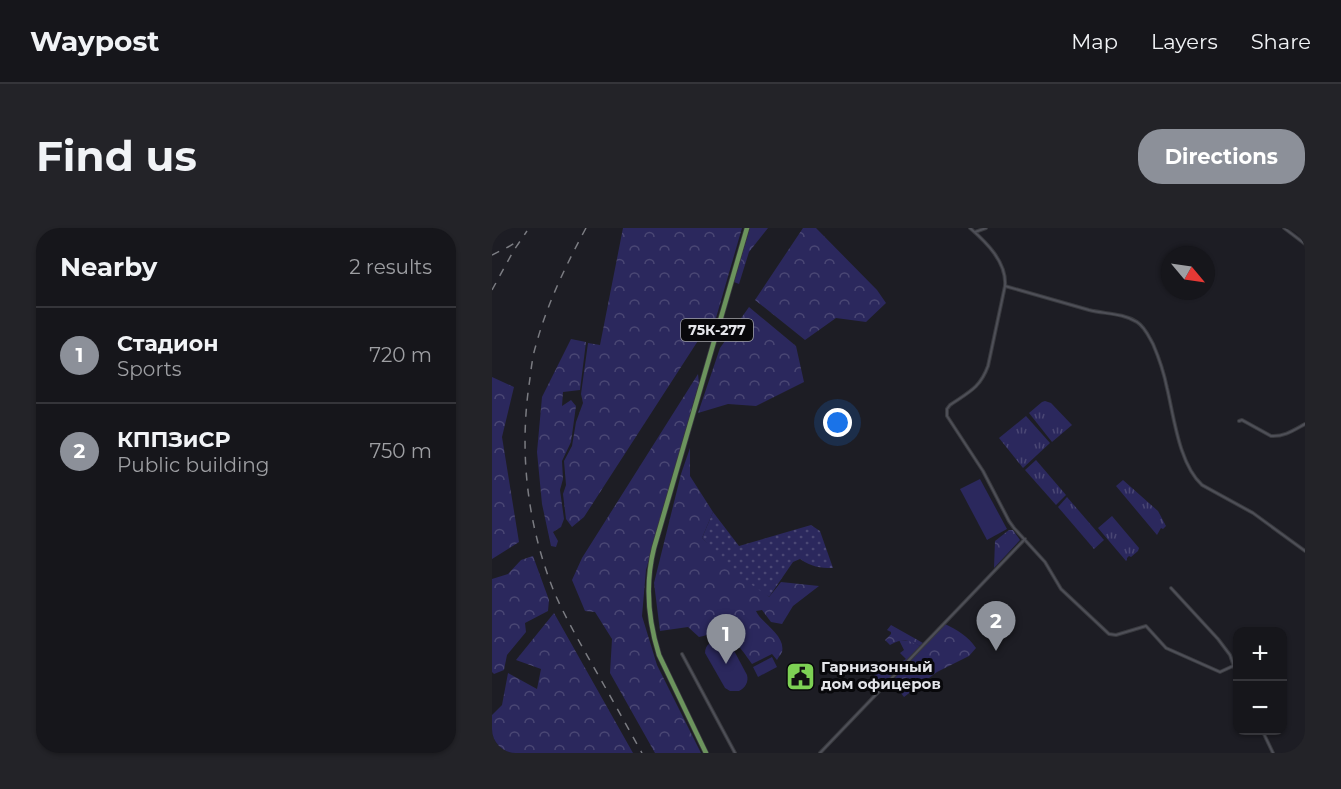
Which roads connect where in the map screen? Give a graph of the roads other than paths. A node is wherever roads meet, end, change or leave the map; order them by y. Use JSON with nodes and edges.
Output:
{"nodes":[{"id":1,"x":747,"y":228,"type":"edge"},
{"id":2,"x":972,"y":228,"type":"edge"},
{"id":3,"x":986,"y":228,"type":"edge"},
{"id":4,"x":1284,"y":228,"type":"edge"},
{"id":5,"x":975,"y":232,"type":"junction"},
{"id":6,"x":1305,"y":244,"type":"edge"},
{"id":7,"x":1005,"y":286,"type":"junction"},
{"id":8,"x":1239,"y":422,"type":"dead end"},
{"id":9,"x":1305,"y":424,"type":"edge"},
{"id":10,"x":1024,"y":539,"type":"junction"},
{"id":11,"x":1305,"y":551,"type":"edge"},
{"id":12,"x":1171,"y":588,"type":"dead end"},
{"id":13,"x":682,"y":654,"type":"dead end"},
{"id":14,"x":1233,"y":666,"type":"joint"},
{"id":15,"x":1265,"y":735,"type":"edge"},
{"id":16,"x":706,"y":753,"type":"edge"},
{"id":17,"x":735,"y":753,"type":"edge"},
{"id":18,"x":820,"y":753,"type":"edge"},
{"id":19,"x":1274,"y":753,"type":"edge"}],
"edges":[{"from":1,"to":16,"type":"main road","number":"75К-277"},
{"from":2,"to":5,"type":"street"},
{"from":3,"to":5,"type":"street"},
{"from":4,"to":6,"type":"street"},
{"from":5,"to":7,"type":"street"},
{"from":7,"to":10,"type":"street"},
{"from":7,"to":11,"type":"street"},
{"from":8,"to":9,"type":"street"},
{"from":10,"to":14,"type":"street"},
{"from":10,"to":18,"type":"street"},
{"from":12,"to":14,"type":"street"},
{"from":13,"to":17,"type":"street"},
{"from":15,"to":19,"type":"street"}]}
